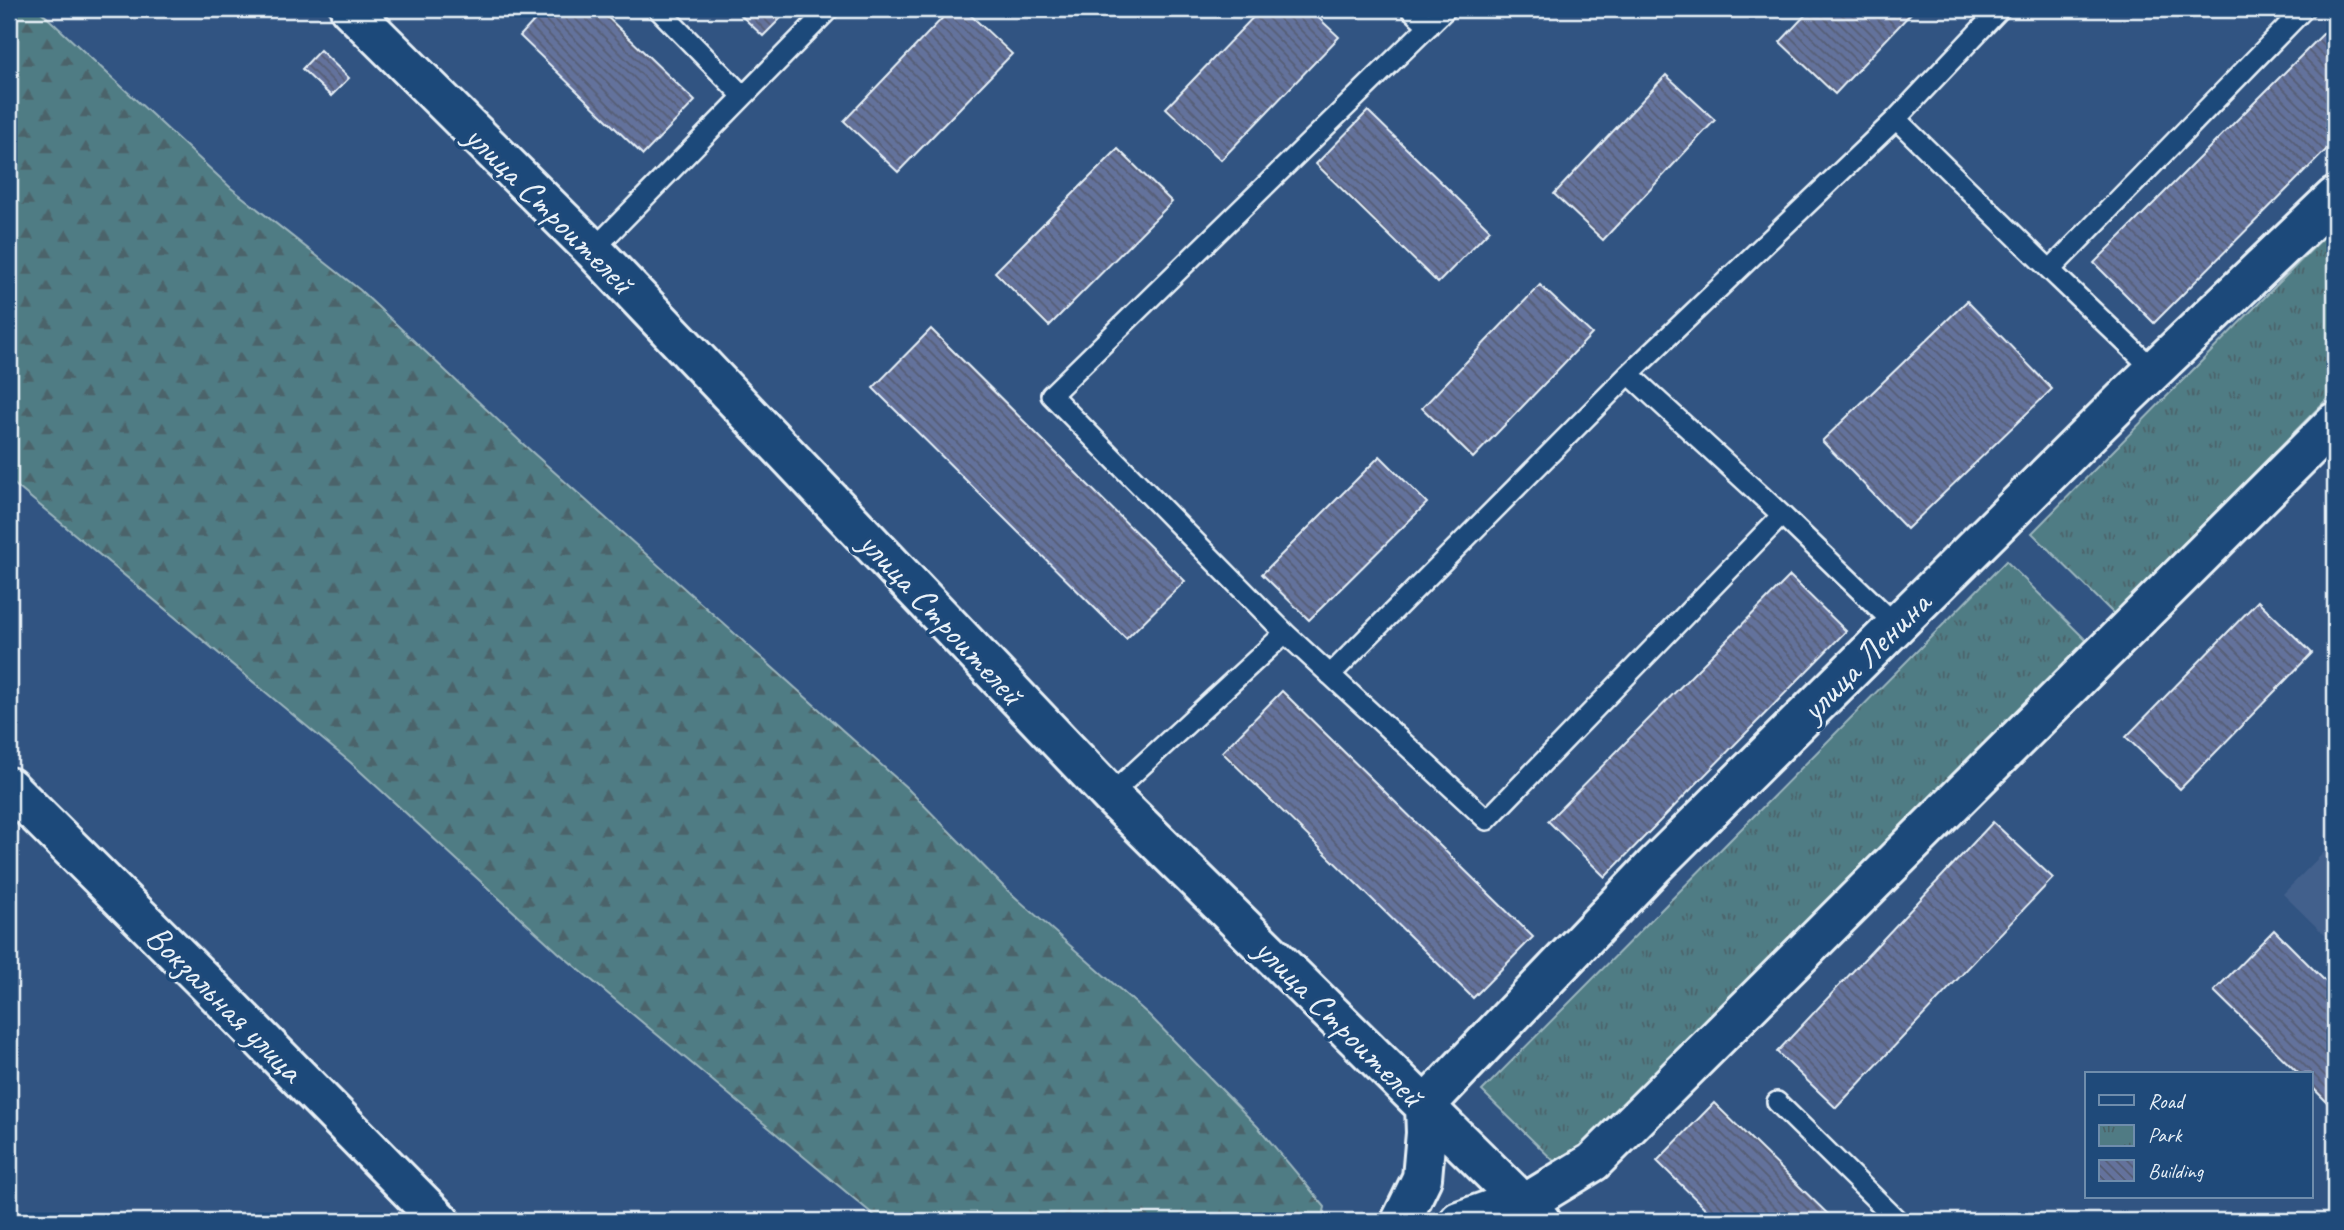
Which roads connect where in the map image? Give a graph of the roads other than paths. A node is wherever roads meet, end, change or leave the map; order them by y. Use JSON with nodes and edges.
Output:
{"nodes":[{"id":1,"x":350,"y":9,"type":"edge"},
{"id":2,"x":658,"y":9,"type":"edge"},
{"id":3,"x":829,"y":9,"type":"edge"},
{"id":4,"x":1411,"y":9,"type":"edge"},
{"id":5,"x":1446,"y":9,"type":"edge"},
{"id":6,"x":2000,"y":9,"type":"edge"},
{"id":7,"x":2304,"y":9,"type":"edge"},
{"id":8,"x":1429,"y":26,"type":"junction"},
{"id":9,"x":743,"y":96,"type":"junction"},
{"id":10,"x":1896,"y":119,"type":"junction"},
{"id":11,"x":2335,"y":197,"type":"edge"},
{"id":12,"x":593,"y":250,"type":"junction"},
{"id":13,"x":2050,"y":270,"type":"junction"},
{"id":14,"x":2154,"y":370,"type":"junction"},
{"id":15,"x":1629,"y":374,"type":"junction"},
{"id":16,"x":2335,"y":422,"type":"edge"},
{"id":17,"x":1782,"y":515,"type":"junction"},
{"id":18,"x":1896,"y":625,"type":"junction"},
{"id":19,"x":1285,"y":633,"type":"junction"},
{"id":20,"x":1330,"y":675,"type":"junction"},
{"id":21,"x":9,"y":787,"type":"edge"},
{"id":22,"x":1110,"y":795,"type":"junction"},
{"id":23,"x":1777,"y":1102,"type":"dead end"},
{"id":24,"x":1426,"y":1120,"type":"junction"},
{"id":25,"x":1533,"y":1213,"type":"edge"},
{"id":26,"x":440,"y":1221,"type":"edge"},
{"id":27,"x":1401,"y":1221,"type":"edge"},
{"id":28,"x":1459,"y":1221,"type":"edge"},
{"id":29,"x":1898,"y":1221,"type":"edge"}],
"edges":[{"from":1,"to":12,"type":"street","name":"улица Строителей"},
{"from":2,"to":9,"type":"lane"},
{"from":3,"to":9,"type":"lane"},
{"from":4,"to":8,"type":"lane"},
{"from":5,"to":8,"type":"lane"},
{"from":6,"to":10,"type":"lane"},
{"from":7,"to":13,"type":"lane"},
{"from":8,"to":19,"type":"lane"},
{"from":9,"to":12,"type":"lane"},
{"from":10,"to":13,"type":"lane"},
{"from":10,"to":15,"type":"lane"},
{"from":11,"to":14,"type":"street","name":"улица Ленина"},
{"from":12,"to":22,"type":"street","name":"улица Строителей"},
{"from":13,"to":14,"type":"lane"},
{"from":14,"to":18,"type":"street","name":"улица Ленина"},
{"from":15,"to":17,"type":"lane"},
{"from":15,"to":20,"type":"lane"},
{"from":16,"to":25,"type":"street"},
{"from":17,"to":18,"type":"lane"},
{"from":17,"to":20,"type":"lane"},
{"from":18,"to":24,"type":"street","name":"улица Ленина"},
{"from":19,"to":20,"type":"lane"},
{"from":19,"to":22,"type":"lane"},
{"from":21,"to":26,"type":"street","name":"Вокзальная улица"},
{"from":22,"to":24,"type":"street","name":"улица Строителей"},
{"from":23,"to":29,"type":"lane"},
{"from":24,"to":25,"type":"street","name":"улица Строителей"},
{"from":24,"to":27,"type":"street"},
{"from":25,"to":28,"type":"street"}]}
